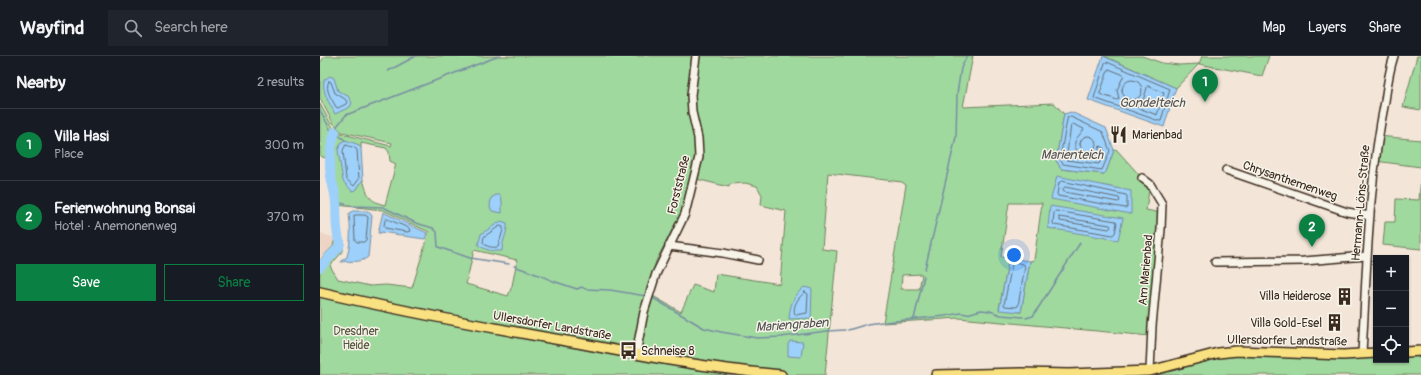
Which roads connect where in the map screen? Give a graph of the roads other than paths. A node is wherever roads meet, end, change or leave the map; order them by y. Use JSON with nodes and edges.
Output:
{"nodes":[{"id":1,"x":696,"y":56,"type":"edge"},
{"id":2,"x":1394,"y":56,"type":"edge"},
{"id":3,"x":1226,"y":170,"type":"dead end"},
{"id":4,"x":1142,"y":178,"type":"dead end"},
{"id":5,"x":1370,"y":216,"type":"junction"},
{"id":6,"x":669,"y":246,"type":"junction"},
{"id":7,"x":1366,"y":256,"type":"junction"},
{"id":8,"x":758,"y":260,"type":"dead end"},
{"id":9,"x":1215,"y":262,"type":"dead end"},
{"id":10,"x":320,"y":292,"type":"edge"},
{"id":11,"x":1421,"y":351,"type":"edge"},
{"id":12,"x":1409,"y":352,"type":"edge"},
{"id":13,"x":1362,"y":353,"type":"junction"},
{"id":14,"x":1373,"y":353,"type":"edge"},
{"id":15,"x":636,"y":354,"type":"junction"},
{"id":16,"x":1150,"y":371,"type":"junction"},
{"id":17,"x":781,"y":375,"type":"edge"},
{"id":18,"x":936,"y":375,"type":"edge"}],
"edges":[{"from":1,"to":6,"type":"street","name":"Forststraße"},
{"from":2,"to":5,"type":"street","name":"Hermann-Löns-Straße"},
{"from":3,"to":5,"type":"street","name":"Chrysanthemenweg"},
{"from":4,"to":16,"type":"street","name":"Am Marienbad"},
{"from":5,"to":7,"type":"street","name":"Hermann-Löns-Straße"},
{"from":6,"to":8,"type":"street"},
{"from":6,"to":15,"type":"street","name":"Forststraße"},
{"from":7,"to":9,"type":"street"},
{"from":7,"to":13,"type":"street","name":"Hermann-Löns-Straße"},
{"from":10,"to":15,"type":"main road","name":"Ullersdorfer Landstraße"},
{"from":11,"to":12,"type":"main road"},
{"from":13,"to":14,"type":"main road","name":"Ullersdorfer Landstraße"},
{"from":13,"to":16,"type":"main road","name":"Ullersdorfer Landstraße"},
{"from":15,"to":17,"type":"main road","name":"Ullersdorfer Landstraße"},
{"from":16,"to":18,"type":"main road","name":"Ullersdorfer Landstraße"}]}
